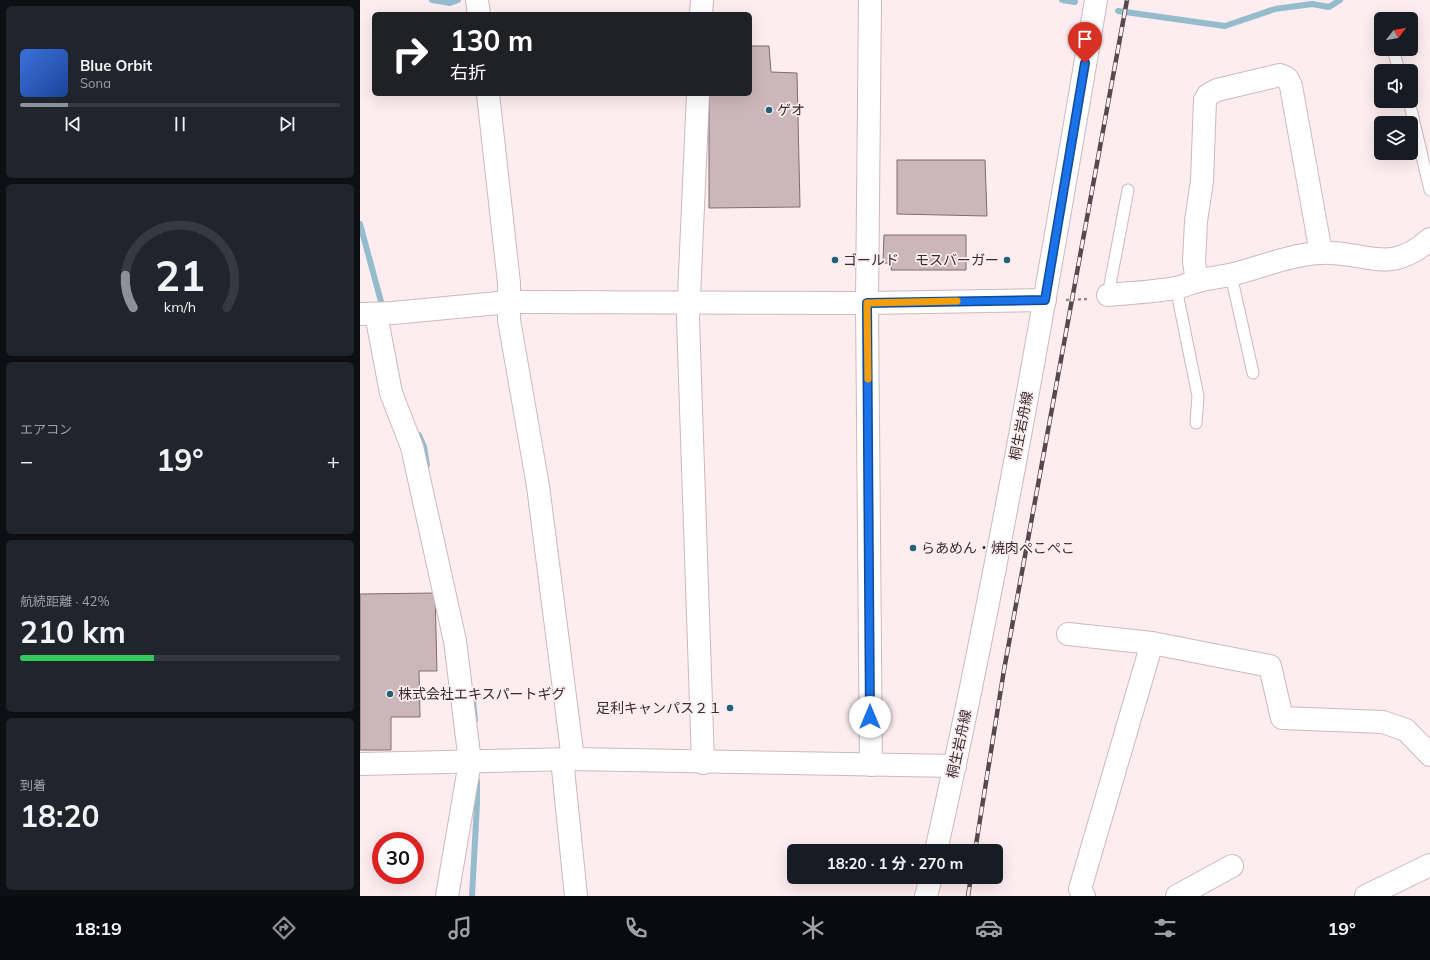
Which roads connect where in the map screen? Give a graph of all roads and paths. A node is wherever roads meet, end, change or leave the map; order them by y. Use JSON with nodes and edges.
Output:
{"nodes":[{"id":1,"x":477,"y":0,"type":"edge"},
{"id":2,"x":702,"y":0,"type":"edge"},
{"id":3,"x":870,"y":0,"type":"edge"},
{"id":4,"x":1096,"y":0,"type":"edge"},
{"id":5,"x":479,"y":12,"type":"edge"},
{"id":6,"x":701,"y":12,"type":"edge"},
{"id":7,"x":488,"y":96,"type":"edge"},
{"id":8,"x":698,"y":96,"type":"edge"},
{"id":9,"x":1411,"y":108,"type":"edge"},
{"id":10,"x":1128,"y":190,"type":"dead end"},
{"id":11,"x":1430,"y":190,"type":"edge"},
{"id":12,"x":1430,"y":239,"type":"edge"},
{"id":13,"x":1321,"y":253,"type":"junction"},
{"id":14,"x":1231,"y":275,"type":"junction"},
{"id":15,"x":1197,"y":281,"type":"junction"},
{"id":16,"x":1176,"y":288,"type":"junction"},
{"id":17,"x":1099,"y":297,"type":"junction"},
{"id":18,"x":1052,"y":300,"type":"junction"},
{"id":19,"x":509,"y":302,"type":"junction"},
{"id":20,"x":688,"y":302,"type":"junction"},
{"id":21,"x":867,"y":303,"type":"junction"},
{"id":22,"x":378,"y":314,"type":"edge"},
{"id":23,"x":1253,"y":373,"type":"dead end"},
{"id":24,"x":1196,"y":423,"type":"dead end"},
{"id":25,"x":1068,"y":634,"type":"dead end"},
{"id":26,"x":1152,"y":642,"type":"junction"},
{"id":27,"x":1430,"y":755,"type":"edge"},
{"id":28,"x":568,"y":759,"type":"junction"},
{"id":29,"x":470,"y":762,"type":"junction"},
{"id":30,"x":703,"y":763,"type":"junction"},
{"id":31,"x":360,"y":764,"type":"edge"},
{"id":32,"x":871,"y":764,"type":"junction"},
{"id":33,"x":955,"y":766,"type":"junction"},
{"id":34,"x":938,"y":844,"type":"edge"},
{"id":35,"x":1430,"y":865,"type":"edge"},
{"id":36,"x":1232,"y":866,"type":"dead end"},
{"id":37,"x":929,"y":884,"type":"edge"},
{"id":38,"x":447,"y":896,"type":"edge"},
{"id":39,"x":576,"y":896,"type":"edge"},
{"id":40,"x":926,"y":896,"type":"edge"},
{"id":41,"x":1084,"y":896,"type":"edge"},
{"id":42,"x":1178,"y":896,"type":"edge"},
{"id":43,"x":1366,"y":896,"type":"edge"}],
"edges":[{"from":1,"to":5,"type":"street"},
{"from":2,"to":6,"type":"street"},
{"from":3,"to":21,"type":"street"},
{"from":4,"to":18,"type":"street","name":"桐生岩舟線"},
{"from":7,"to":19,"type":"street"},
{"from":8,"to":20,"type":"street"},
{"from":9,"to":11,"type":"lane"},
{"from":10,"to":17,"type":"lane"},
{"from":12,"to":13,"type":"street"},
{"from":13,"to":14,"type":"street"},
{"from":13,"to":15,"type":"street"},
{"from":14,"to":15,"type":"street"},
{"from":14,"to":23,"type":"lane"},
{"from":15,"to":16,"type":"street"},
{"from":16,"to":17,"type":"street"},
{"from":16,"to":24,"type":"lane"},
{"from":17,"to":18,"type":"path"},
{"from":18,"to":21,"type":"street"},
{"from":18,"to":33,"type":"street","name":"桐生岩舟線"},
{"from":19,"to":20,"type":"street"},
{"from":19,"to":22,"type":"street"},
{"from":19,"to":28,"type":"street"},
{"from":20,"to":21,"type":"street"},
{"from":20,"to":30,"type":"street"},
{"from":21,"to":32,"type":"street"},
{"from":22,"to":29,"type":"street"},
{"from":25,"to":26,"type":"street"},
{"from":26,"to":27,"type":"street"},
{"from":26,"to":41,"type":"street"},
{"from":28,"to":29,"type":"street"},
{"from":28,"to":30,"type":"street"},
{"from":28,"to":39,"type":"street"},
{"from":29,"to":31,"type":"street"},
{"from":29,"to":38,"type":"street"},
{"from":30,"to":32,"type":"street"},
{"from":32,"to":33,"type":"street"},
{"from":33,"to":34,"type":"street","name":"桐生岩舟線"},
{"from":35,"to":43,"type":"street"},
{"from":36,"to":42,"type":"street"},
{"from":37,"to":40,"type":"street"}]}
